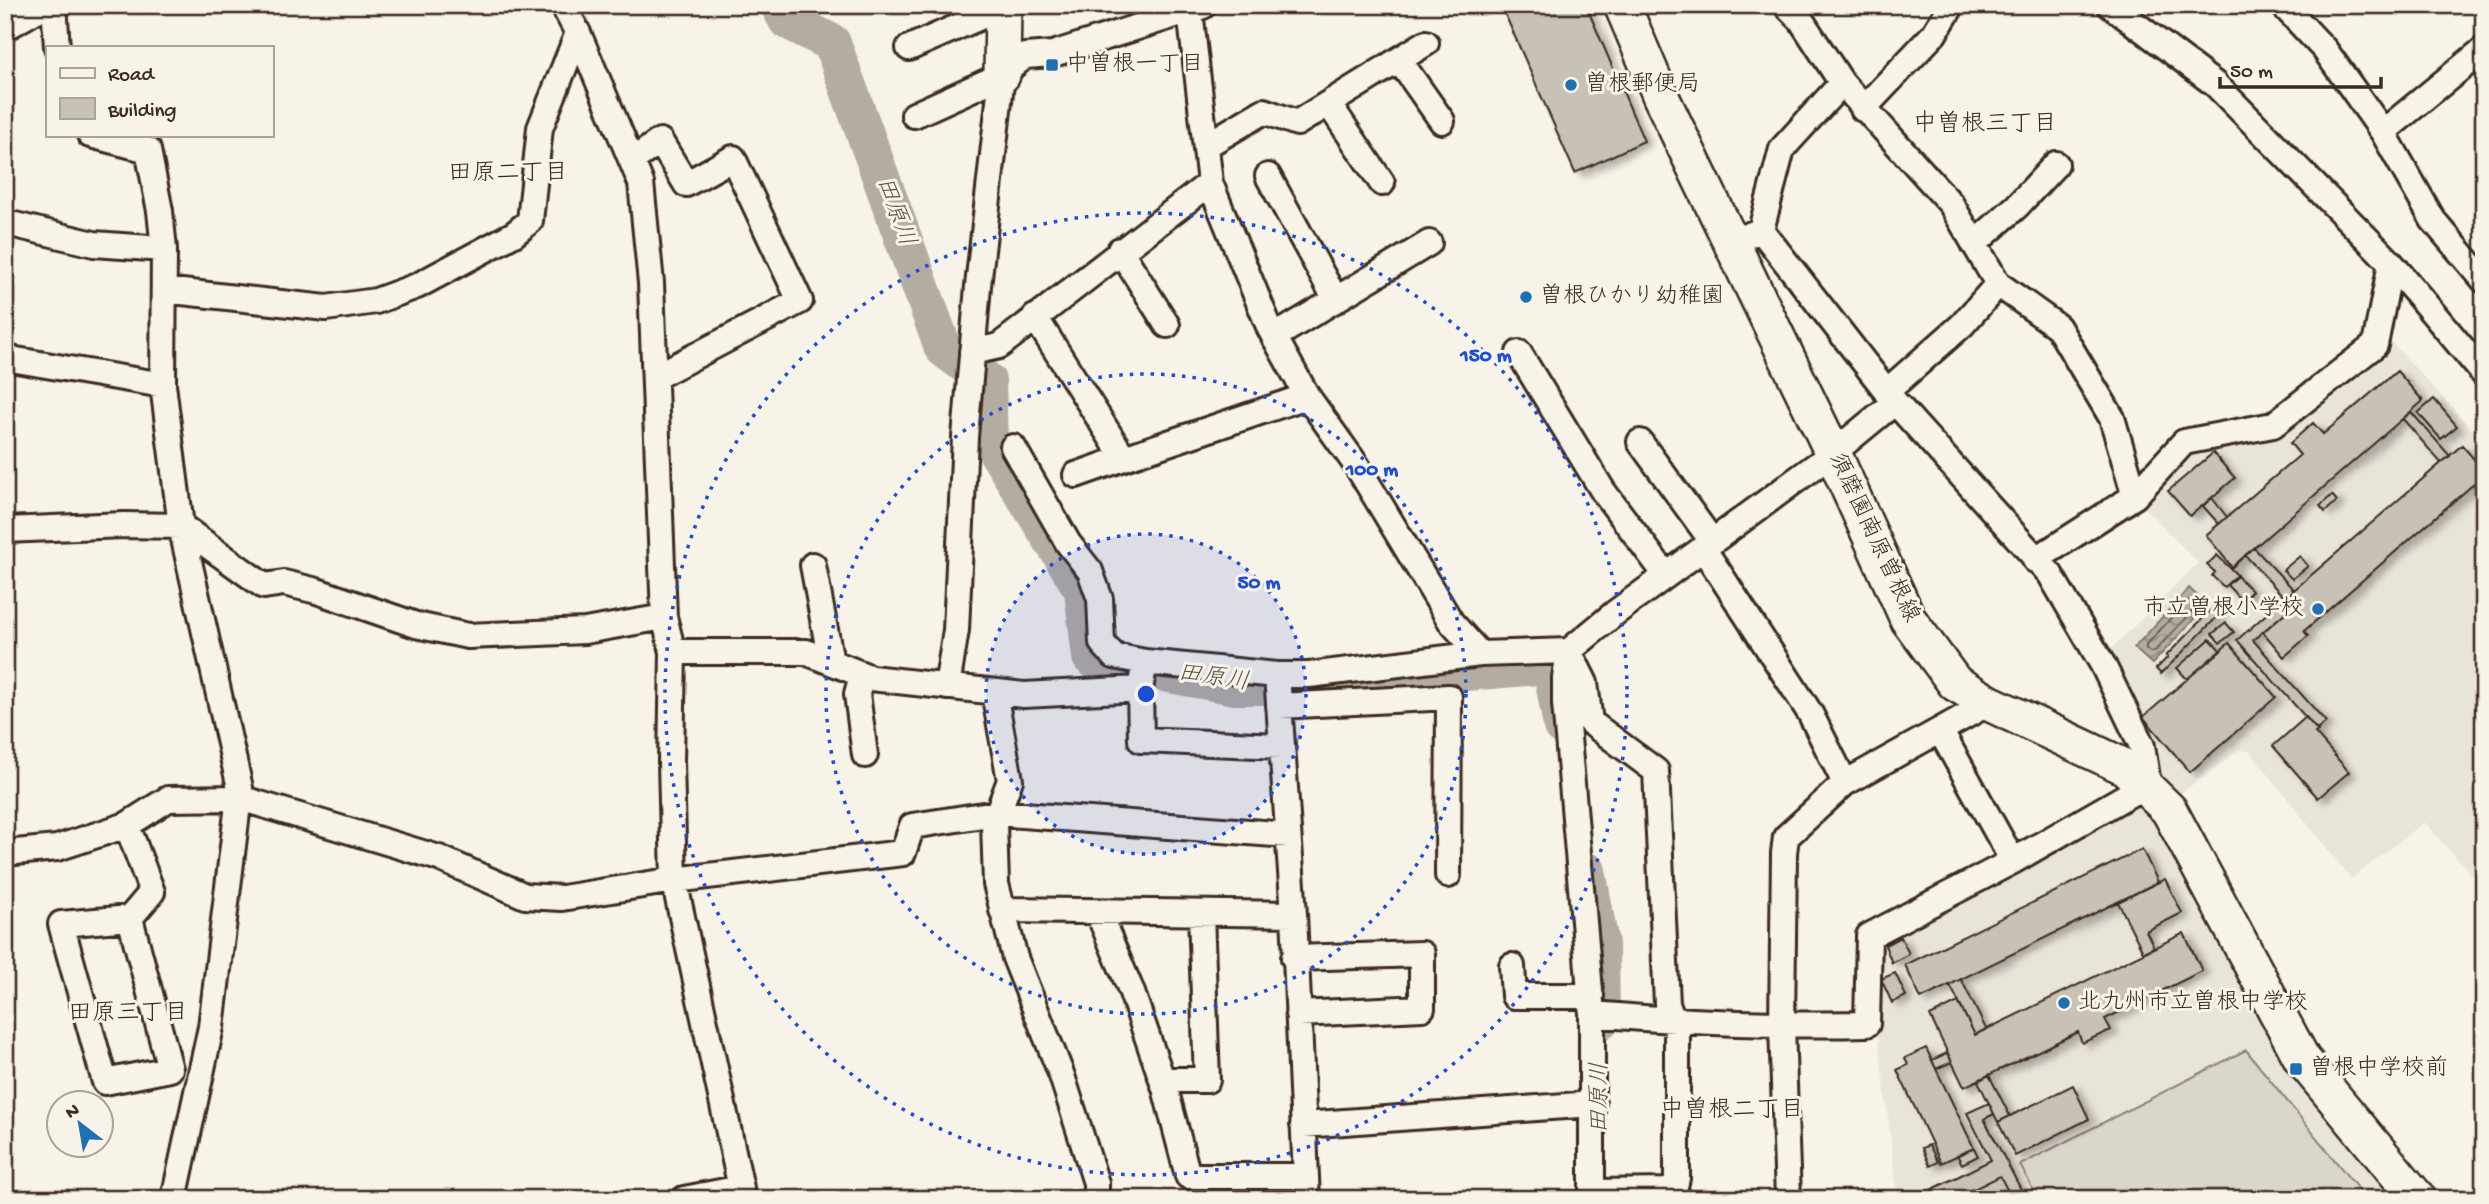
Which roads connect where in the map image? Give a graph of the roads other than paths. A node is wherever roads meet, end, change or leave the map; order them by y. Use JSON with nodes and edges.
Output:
{"nodes":[{"id":1,"x":45,"y":5,"type":"edge"},
{"id":2,"x":54,"y":5,"type":"edge"},
{"id":3,"x":563,"y":5,"type":"edge"},
{"id":4,"x":1622,"y":5,"type":"edge"},
{"id":5,"x":1786,"y":5,"type":"edge"},
{"id":6,"x":1952,"y":5,"type":"edge"},
{"id":7,"x":2110,"y":5,"type":"edge"},
{"id":8,"x":2283,"y":5,"type":"edge"},
{"id":9,"x":1003,"y":6,"type":"edge"},
{"id":10,"x":1197,"y":8,"type":"edge"},
{"id":11,"x":5,"y":28,"type":"edge"},
{"id":12,"x":578,"y":33,"type":"junction"},
{"id":13,"x":1426,"y":43,"type":"dead end"},
{"id":14,"x":57,"y":46,"type":"edge"},
{"id":15,"x":909,"y":48,"type":"dead end"},
{"id":16,"x":2484,"y":49,"type":"edge"},
{"id":17,"x":1399,"y":60,"type":"junction"},
{"id":18,"x":1002,"y":75,"type":"junction"},
{"id":19,"x":1843,"y":83,"type":"junction"},
{"id":20,"x":1329,"y":104,"type":"junction"},
{"id":21,"x":1863,"y":108,"type":"junction"},
{"id":22,"x":914,"y":115,"type":"dead end"},
{"id":23,"x":1442,"y":121,"type":"dead end"},
{"id":24,"x":2383,"y":132,"type":"junction"},
{"id":25,"x":94,"y":136,"type":"edge"},
{"id":26,"x":1207,"y":145,"type":"junction"},
{"id":27,"x":633,"y":160,"type":"junction"},
{"id":28,"x":2056,"y":164,"type":"dead end"},
{"id":29,"x":1268,"y":176,"type":"dead end"},
{"id":30,"x":1210,"y":183,"type":"junction"},
{"id":31,"x":1382,"y":183,"type":"dead end"},
{"id":32,"x":5,"y":225,"type":"edge"},
{"id":33,"x":1745,"y":237,"type":"junction"},
{"id":34,"x":1429,"y":243,"type":"dead end"},
{"id":35,"x":1974,"y":244,"type":"junction"},
{"id":36,"x":164,"y":249,"type":"junction"},
{"id":37,"x":1120,"y":250,"type":"junction"},
{"id":38,"x":2391,"y":263,"type":"junction"},
{"id":39,"x":2484,"y":280,"type":"edge"},
{"id":40,"x":1998,"y":284,"type":"junction"},
{"id":41,"x":164,"y":289,"type":"junction"},
{"id":42,"x":1336,"y":300,"type":"junction"},
{"id":43,"x":1035,"y":317,"type":"junction"},
{"id":44,"x":1167,"y":325,"type":"dead end"},
{"id":45,"x":1274,"y":337,"type":"junction"},
{"id":46,"x":972,"y":352,"type":"junction"},
{"id":47,"x":1519,"y":353,"type":"dead end"},
{"id":48,"x":5,"y":358,"type":"edge"},
{"id":49,"x":2484,"y":374,"type":"edge"},
{"id":50,"x":655,"y":376,"type":"junction"},
{"id":51,"x":163,"y":385,"type":"junction"},
{"id":52,"x":1307,"y":396,"type":"junction"},
{"id":53,"x":1890,"y":397,"type":"junction"},
{"id":54,"x":1640,"y":442,"type":"dead end"},
{"id":55,"x":1013,"y":447,"type":"dead end"},
{"id":56,"x":1833,"y":453,"type":"junction"},
{"id":57,"x":1124,"y":458,"type":"junction"},
{"id":58,"x":1076,"y":475,"type":"dead end"},
{"id":59,"x":2135,"y":496,"type":"junction"},
{"id":60,"x":181,"y":526,"type":"junction"},
{"id":61,"x":5,"y":530,"type":"edge"},
{"id":62,"x":1708,"y":544,"type":"junction"},
{"id":63,"x":2035,"y":560,"type":"junction"},
{"id":64,"x":813,"y":565,"type":"dead end"},
{"id":65,"x":1666,"y":575,"type":"junction"},
{"id":66,"x":664,"y":617,"type":"junction"},
{"id":67,"x":1569,"y":651,"type":"junction"},
{"id":68,"x":673,"y":652,"type":"junction"},
{"id":69,"x":1480,"y":654,"type":"junction"},
{"id":70,"x":1444,"y":659,"type":"junction"},
{"id":71,"x":831,"y":662,"type":"junction"},
{"id":72,"x":1145,"y":662,"type":"junction"},
{"id":73,"x":862,"y":675,"type":"junction"},
{"id":74,"x":1277,"y":675,"type":"junction"},
{"id":75,"x":947,"y":687,"type":"junction"},
{"id":76,"x":1140,"y":689,"type":"junction"},
{"id":77,"x":994,"y":692,"type":"junction"},
{"id":78,"x":1449,"y":697,"type":"junction"},
{"id":79,"x":1989,"y":703,"type":"junction"},
{"id":80,"x":1279,"y":706,"type":"junction"},
{"id":81,"x":1941,"y":732,"type":"junction"},
{"id":82,"x":1282,"y":746,"type":"junction"},
{"id":83,"x":865,"y":755,"type":"dead end"},
{"id":84,"x":1845,"y":783,"type":"junction"},
{"id":85,"x":2148,"y":790,"type":"junction"},
{"id":86,"x":240,"y":799,"type":"junction"},
{"id":87,"x":996,"y":813,"type":"junction"},
{"id":88,"x":127,"y":825,"type":"junction"},
{"id":89,"x":1288,"y":835,"type":"junction"},
{"id":90,"x":5,"y":853,"type":"edge"},
{"id":91,"x":2013,"y":861,"type":"junction"},
{"id":92,"x":1448,"y":875,"type":"dead end"},
{"id":93,"x":674,"y":880,"type":"junction"},
{"id":94,"x":1002,"y":910,"type":"junction"},
{"id":95,"x":1098,"y":912,"type":"junction"},
{"id":96,"x":1201,"y":913,"type":"junction"},
{"id":97,"x":1294,"y":914,"type":"junction"},
{"id":98,"x":130,"y":918,"type":"junction"},
{"id":99,"x":1294,"y":958,"type":"junction"},
{"id":100,"x":1512,"y":966,"type":"dead end"},
{"id":101,"x":1592,"y":1005,"type":"junction"},
{"id":102,"x":1298,"y":1014,"type":"junction"},
{"id":103,"x":1673,"y":1021,"type":"junction"},
{"id":104,"x":1782,"y":1026,"type":"junction"},
{"id":105,"x":1162,"y":1080,"type":"junction"},
{"id":106,"x":1593,"y":1104,"type":"junction"},
{"id":107,"x":1303,"y":1125,"type":"junction"},
{"id":108,"x":1306,"y":1187,"type":"edge"},
{"id":109,"x":741,"y":1194,"type":"edge"},
{"id":110,"x":1592,"y":1195,"type":"edge"},
{"id":111,"x":1672,"y":1195,"type":"edge"},
{"id":112,"x":174,"y":1199,"type":"edge"},
{"id":113,"x":684,"y":1199,"type":"edge"},
{"id":114,"x":1096,"y":1199,"type":"edge"},
{"id":115,"x":1788,"y":1199,"type":"edge"},
{"id":116,"x":2418,"y":1199,"type":"edge"}],
"edges":[{"from":1,"to":11,"type":"street"},
{"from":2,"to":14,"type":"street"},
{"from":3,"to":12,"type":"street"},
{"from":4,"to":33,"type":"main road","name":"須磨園南原曽根線"},
{"from":5,"to":19,"type":"street"},
{"from":6,"to":21,"type":"street"},
{"from":7,"to":38,"type":"street"},
{"from":8,"to":24,"type":"street"},
{"from":9,"to":15,"type":"street"},
{"from":9,"to":18,"type":"main road"},
{"from":10,"to":18,"type":"street"},
{"from":10,"to":26,"type":"street"},
{"from":12,"to":27,"type":"street"},
{"from":12,"to":41,"type":"street"},
{"from":13,"to":17,"type":"street"},
{"from":16,"to":24,"type":"street"},
{"from":17,"to":20,"type":"street"},
{"from":17,"to":23,"type":"street"},
{"from":18,"to":22,"type":"street"},
{"from":18,"to":46,"type":"street"},
{"from":19,"to":21,"type":"street"},
{"from":19,"to":33,"type":"street"},
{"from":20,"to":26,"type":"street"},
{"from":20,"to":31,"type":"street"},
{"from":21,"to":35,"type":"street"},
{"from":24,"to":39,"type":"street"},
{"from":25,"to":36,"type":"street"},
{"from":26,"to":30,"type":"street"},
{"from":27,"to":50,"type":"street"},
{"from":27,"to":50,"type":"street"},
{"from":28,"to":35,"type":"street"},
{"from":29,"to":42,"type":"street"},
{"from":30,"to":37,"type":"street"},
{"from":30,"to":45,"type":"street"},
{"from":32,"to":36,"type":"street"},
{"from":33,"to":53,"type":"street"},
{"from":33,"to":56,"type":"main road","name":"須磨園南原曽根線"},
{"from":34,"to":42,"type":"street"},
{"from":35,"to":40,"type":"street"},
{"from":36,"to":41,"type":"street"},
{"from":37,"to":43,"type":"street"},
{"from":37,"to":44,"type":"street"},
{"from":38,"to":49,"type":"street"},
{"from":38,"to":59,"type":"street"},
{"from":40,"to":53,"type":"street"},
{"from":40,"to":59,"type":"street"},
{"from":41,"to":51,"type":"street"},
{"from":42,"to":45,"type":"street"},
{"from":43,"to":46,"type":"street"},
{"from":43,"to":57,"type":"street"},
{"from":45,"to":52,"type":"street"},
{"from":46,"to":75,"type":"street"},
{"from":47,"to":65,"type":"street"},
{"from":48,"to":51,"type":"street"},
{"from":50,"to":66,"type":"street"},
{"from":51,"to":60,"type":"street"},
{"from":52,"to":57,"type":"street"},
{"from":52,"to":69,"type":"street"},
{"from":53,"to":56,"type":"street"},
{"from":53,"to":63,"type":"street"},
{"from":54,"to":62,"type":"street"},
{"from":55,"to":72,"type":"street"},
{"from":56,"to":62,"type":"street"},
{"from":56,"to":79,"type":"main road","name":"須磨園南原曽根線"},
{"from":57,"to":58,"type":"street"},
{"from":59,"to":63,"type":"street"},
{"from":60,"to":61,"type":"street"},
{"from":60,"to":66,"type":"street"},
{"from":60,"to":86,"type":"street"},
{"from":62,"to":65,"type":"street"},
{"from":62,"to":84,"type":"street"},
{"from":63,"to":85,"type":"street"},
{"from":64,"to":71,"type":"street"},
{"from":65,"to":67,"type":"street"},
{"from":66,"to":68,"type":"street"},
{"from":67,"to":69,"type":"street"},
{"from":67,"to":101,"type":"street"},
{"from":67,"to":103,"type":"street"},
{"from":68,"to":71,"type":"street"},
{"from":68,"to":93,"type":"street"},
{"from":69,"to":70,"type":"street"},
{"from":70,"to":74,"type":"street"},
{"from":70,"to":78,"type":"street"},
{"from":71,"to":73,"type":"street"},
{"from":72,"to":74,"type":"street"},
{"from":72,"to":76,"type":"street"},
{"from":73,"to":75,"type":"street"},
{"from":73,"to":83,"type":"street"},
{"from":74,"to":80,"type":"street"},
{"from":75,"to":77,"type":"street"},
{"from":76,"to":77,"type":"street"},
{"from":76,"to":82,"type":"street"},
{"from":77,"to":87,"type":"street"},
{"from":78,"to":80,"type":"street"},
{"from":78,"to":92,"type":"street"},
{"from":79,"to":81,"type":"street"},
{"from":79,"to":85,"type":"main road","name":"須磨園南原曽根線"},
{"from":80,"to":82,"type":"street"},
{"from":81,"to":84,"type":"street"},
{"from":81,"to":91,"type":"street"},
{"from":82,"to":89,"type":"street"},
{"from":84,"to":104,"type":"street"},
{"from":85,"to":91,"type":"street"},
{"from":85,"to":116,"type":"main road","name":"須磨園南原曽根線"},
{"from":86,"to":88,"type":"street"},
{"from":86,"to":93,"type":"street"},
{"from":86,"to":112,"type":"street"},
{"from":87,"to":89,"type":"street"},
{"from":87,"to":93,"type":"street"},
{"from":87,"to":94,"type":"street"},
{"from":88,"to":90,"type":"street"},
{"from":88,"to":98,"type":"street"},
{"from":89,"to":97,"type":"street"},
{"from":91,"to":104,"type":"street"},
{"from":93,"to":109,"type":"street"},
{"from":94,"to":95,"type":"street"},
{"from":94,"to":114,"type":"street"},
{"from":95,"to":96,"type":"street"},
{"from":95,"to":105,"type":"street"},
{"from":96,"to":97,"type":"street"},
{"from":96,"to":105,"type":"street"},
{"from":97,"to":99,"type":"street"},
{"from":98,"to":98,"type":"street"},
{"from":99,"to":102,"type":"street"},
{"from":99,"to":102,"type":"street"},
{"from":100,"to":101,"type":"street"},
{"from":101,"to":103,"type":"street"},
{"from":101,"to":106,"type":"street"},
{"from":102,"to":107,"type":"street"},
{"from":103,"to":104,"type":"street"},
{"from":103,"to":111,"type":"street"},
{"from":104,"to":115,"type":"street"},
{"from":105,"to":108,"type":"street"},
{"from":106,"to":107,"type":"street"},
{"from":106,"to":110,"type":"street"},
{"from":107,"to":108,"type":"street"},
{"from":109,"to":113,"type":"street"},
{"from":110,"to":111,"type":"street"}]}
